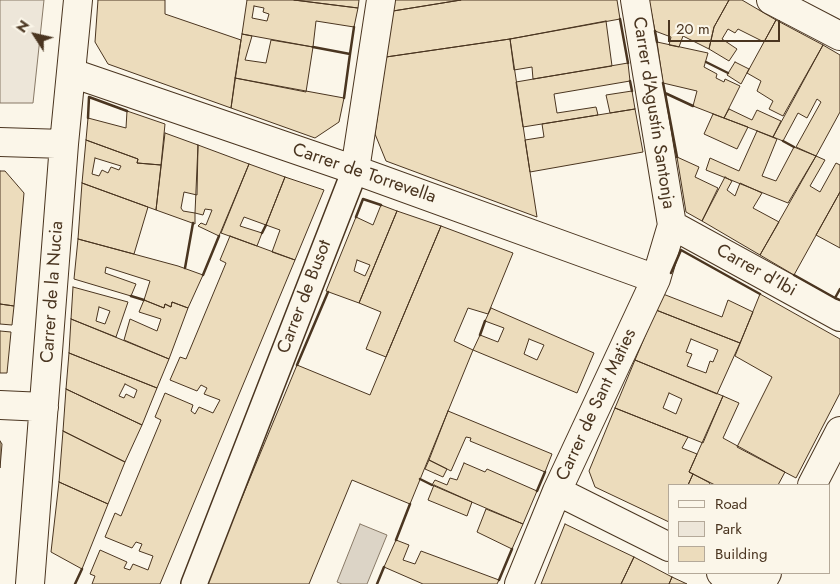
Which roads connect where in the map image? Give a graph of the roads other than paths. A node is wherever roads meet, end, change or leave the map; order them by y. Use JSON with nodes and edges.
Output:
{"nodes":[{"id":1,"x":78,"y":0,"type":"edge"},
{"id":2,"x":380,"y":0,"type":"edge"},
{"id":3,"x":635,"y":0,"type":"edge"},
{"id":4,"x":771,"y":0,"type":"edge"},
{"id":5,"x":840,"y":36,"type":"edge"},
{"id":6,"x":72,"y":73,"type":"junction"},
{"id":7,"x":0,"y":142,"type":"edge"},
{"id":8,"x":64,"y":144,"type":"junction"},
{"id":9,"x":355,"y":170,"type":"junction"},
{"id":10,"x":672,"y":225,"type":"junction"},
{"id":11,"x":656,"y":279,"type":"junction"},
{"id":12,"x":840,"y":317,"type":"edge"},
{"id":13,"x":0,"y":405,"type":"edge"},
{"id":14,"x":44,"y":407,"type":"junction"},
{"id":15,"x":840,"y":431,"type":"edge"},
{"id":16,"x":813,"y":484,"type":"edge"},
{"id":17,"x":557,"y":491,"type":"junction"},
{"id":18,"x":668,"y":546,"type":"edge"},
{"id":19,"x":723,"y":574,"type":"edge"},
{"id":20,"x":30,"y":584,"type":"edge"},
{"id":21,"x":194,"y":584,"type":"edge"},
{"id":22,"x":519,"y":584,"type":"edge"},
{"id":23,"x":744,"y":584,"type":"edge"}],
"edges":[{"from":1,"to":6,"type":"street","name":"Carrer de la Nucia"},
{"from":2,"to":9,"type":"street","name":"Carrer de Busot"},
{"from":3,"to":10,"type":"street","name":"Carrer d'Agustín Santonja"},
{"from":4,"to":5,"type":"street"},
{"from":6,"to":8,"type":"street","name":"Carrer de la Nucia"},
{"from":6,"to":9,"type":"street","name":"Carrer de Torrevella"},
{"from":7,"to":8,"type":"street"},
{"from":8,"to":14,"type":"street","name":"Carrer de la Nucia"},
{"from":9,"to":11,"type":"street","name":"Carrer de Torrevella"},
{"from":9,"to":21,"type":"street","name":"Carrer de Busot"},
{"from":10,"to":11,"type":"street","name":"Carrer de Sant Maties"},
{"from":10,"to":12,"type":"street","name":"Carrer d'Ibi"},
{"from":11,"to":17,"type":"street","name":"Carrer de Sant Maties"},
{"from":13,"to":14,"type":"street"},
{"from":14,"to":20,"type":"street","name":"Carrer de la Nucia"},
{"from":15,"to":16,"type":"street"},
{"from":17,"to":18,"type":"street"},
{"from":17,"to":22,"type":"street","name":"Carrer de Sant Maties"},
{"from":19,"to":23,"type":"street"}]}
